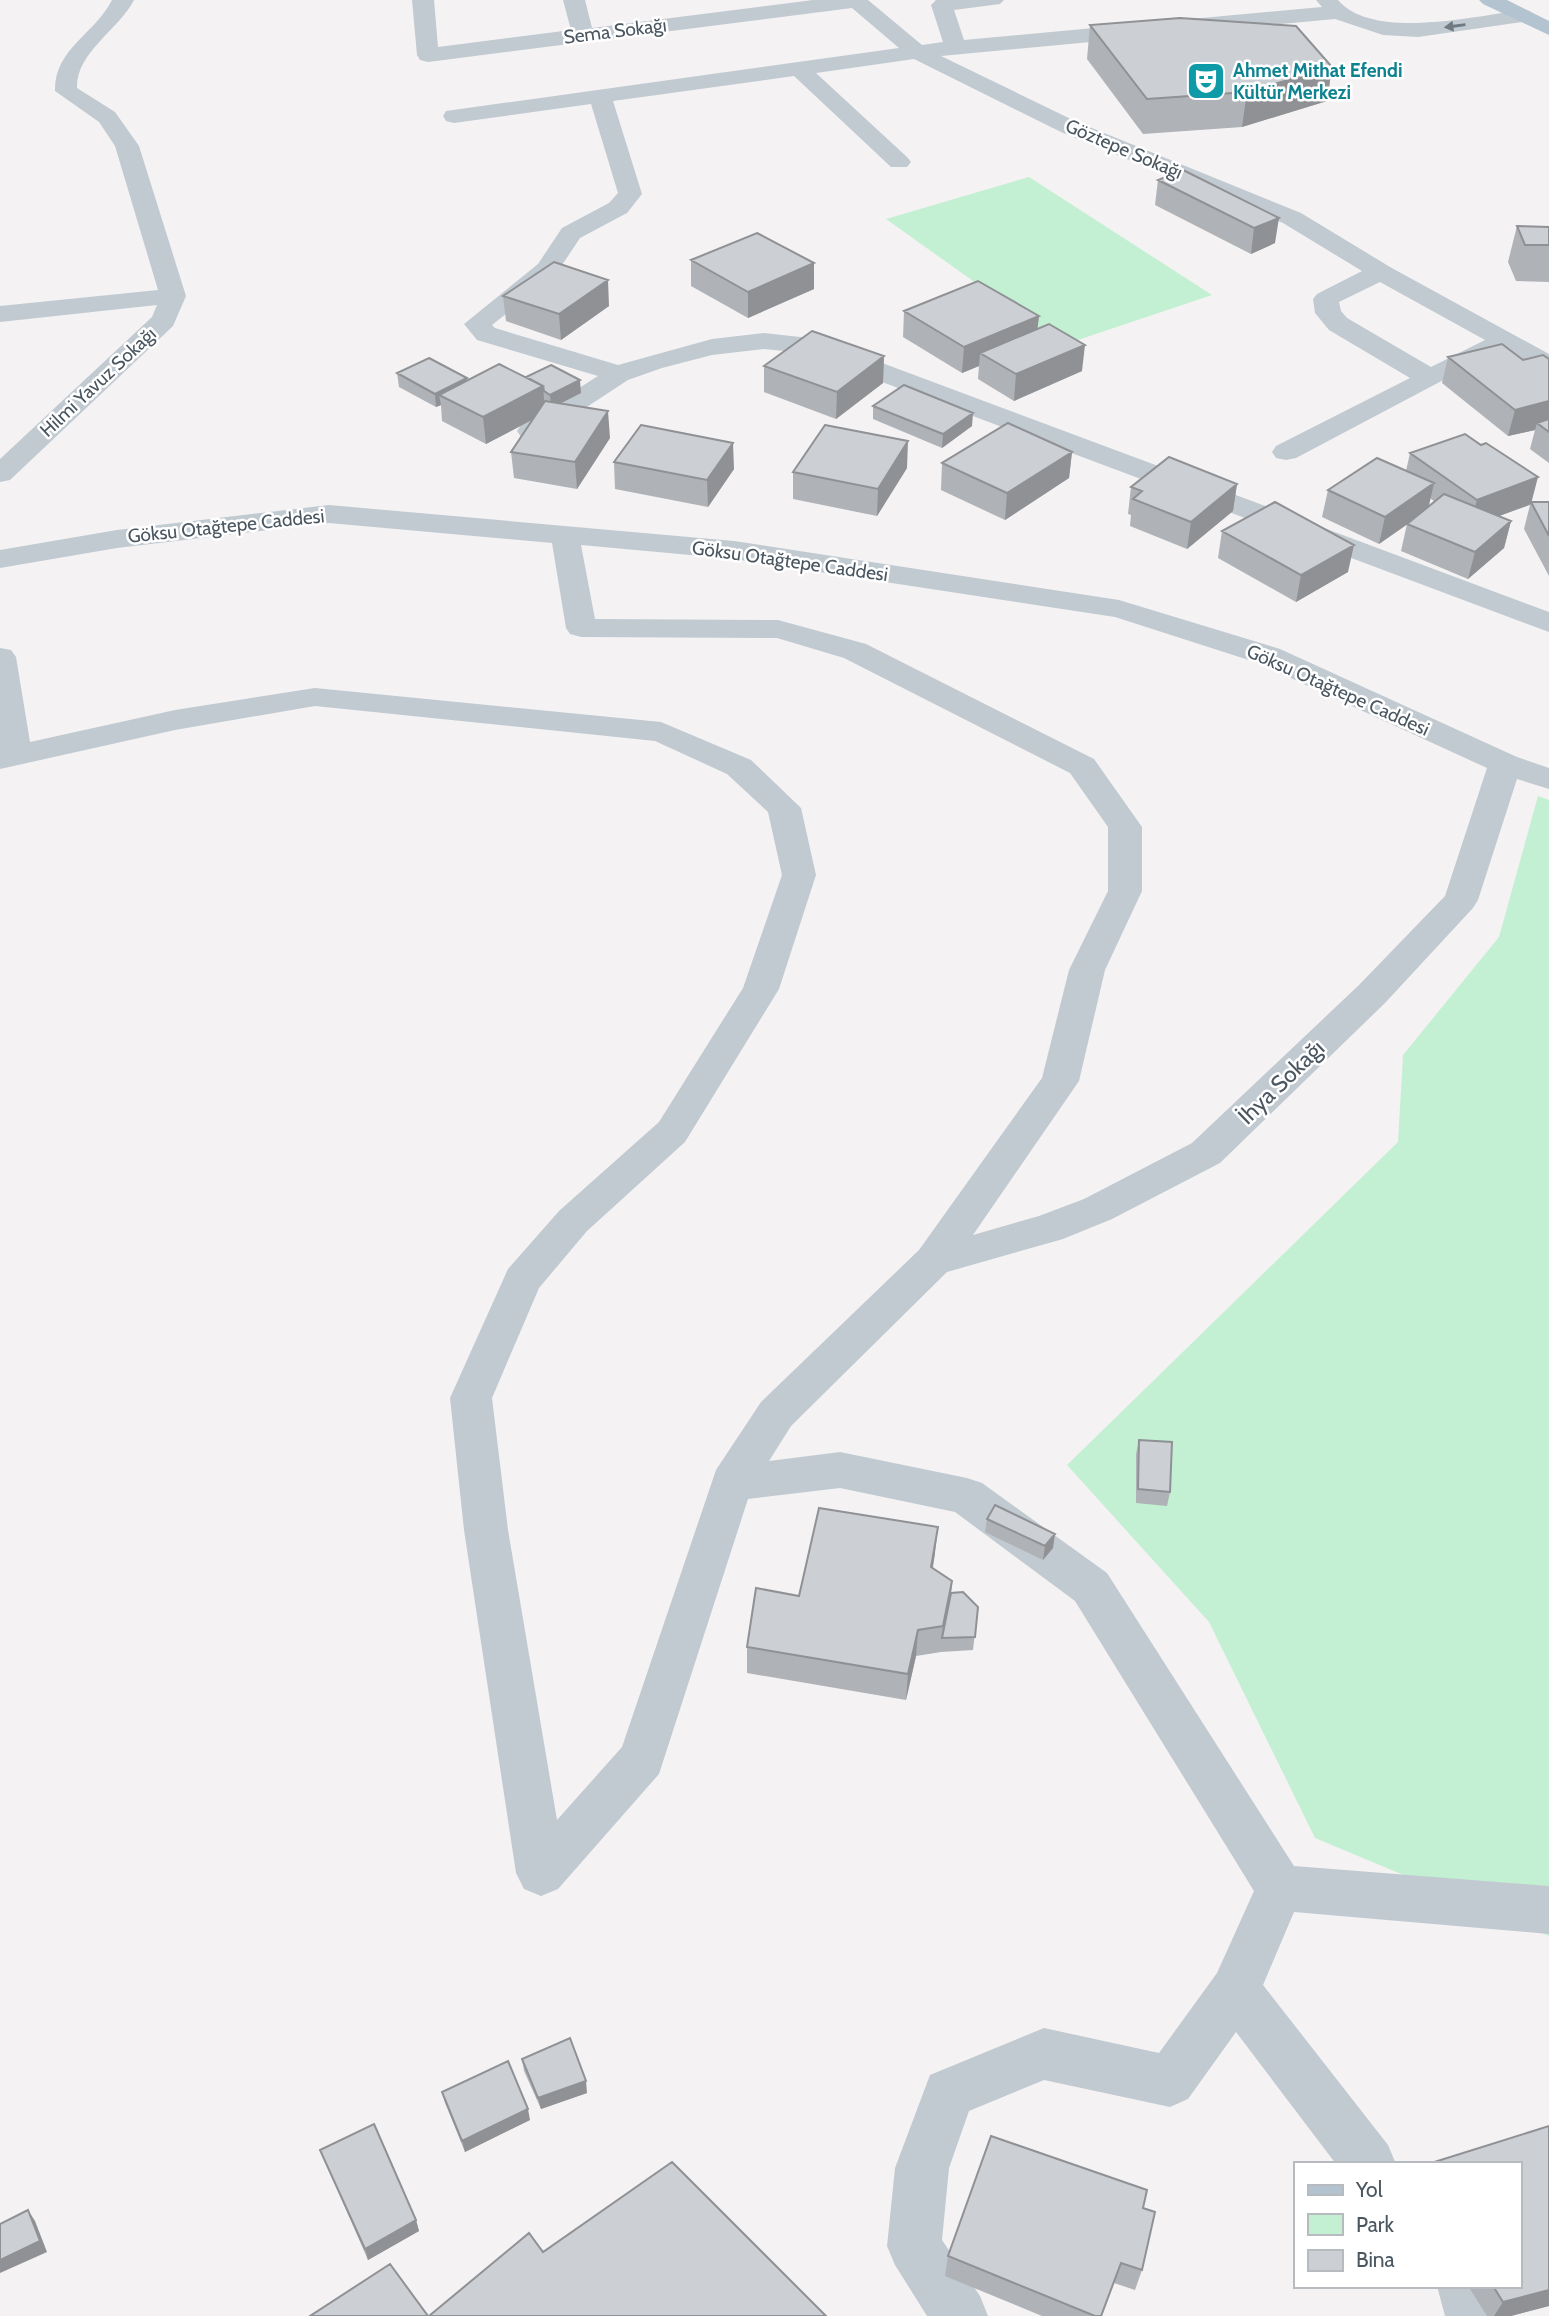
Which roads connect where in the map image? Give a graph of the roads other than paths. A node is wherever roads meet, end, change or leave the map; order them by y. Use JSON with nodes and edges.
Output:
{"nodes":[{"id":1,"x":123,"y":0,"type":"edge"},
{"id":2,"x":423,"y":0,"type":"edge"},
{"id":3,"x":573,"y":0,"type":"edge"},
{"id":4,"x":856,"y":0,"type":"edge"},
{"id":5,"x":993,"y":0,"type":"edge"},
{"id":6,"x":1490,"y":0,"type":"edge"},
{"id":7,"x":1332,"y":6,"type":"edge"},
{"id":8,"x":1522,"y":16,"type":"junction"},
{"id":9,"x":1549,"y":29,"type":"edge"},
{"id":10,"x":583,"y":35,"type":"junction"},
{"id":11,"x":956,"y":47,"type":"junction"},
{"id":12,"x":918,"y":52,"type":"junction"},
{"id":13,"x":799,"y":69,"type":"junction"},
{"id":14,"x":600,"y":96,"type":"junction"},
{"id":15,"x":454,"y":116,"type":"dead end"},
{"id":16,"x":899,"y":162,"type":"dead end"},
{"id":17,"x":1381,"y":272,"type":"junction"},
{"id":18,"x":173,"y":296,"type":"junction"},
{"id":19,"x":0,"y":314,"type":"edge"},
{"id":20,"x":1504,"y":340,"type":"junction"},
{"id":21,"x":1549,"y":365,"type":"edge"},
{"id":22,"x":619,"y":374,"type":"junction"},
{"id":23,"x":1430,"y":378,"type":"junction"},
{"id":24,"x":531,"y":431,"type":"edge"},
{"id":25,"x":1286,"y":452,"type":"dead end"},
{"id":26,"x":0,"y":474,"type":"edge"},
{"id":27,"x":565,"y":535,"type":"junction"},
{"id":28,"x":0,"y":559,"type":"edge"},
{"id":29,"x":1549,"y":623,"type":"edge"},
{"id":30,"x":0,"y":657,"type":"edge"},
{"id":31,"x":8,"y":757,"type":"edge"},
{"id":32,"x":1505,"y":764,"type":"junction"},
{"id":33,"x":1549,"y":779,"type":"edge"},
{"id":34,"x":933,"y":1261,"type":"junction"},
{"id":35,"x":731,"y":1483,"type":"junction"},
{"id":36,"x":1280,"y":1888,"type":"junction"},
{"id":37,"x":1549,"y":1910,"type":"edge"},
{"id":38,"x":1235,"y":1990,"type":"junction"},
{"id":39,"x":1367,"y":2162,"type":"edge"},
{"id":40,"x":1466,"y":2288,"type":"edge"},
{"id":41,"x":960,"y":2316,"type":"edge"},
{"id":42,"x":1473,"y":2316,"type":"edge"}],
"edges":[{"from":1,"to":18,"type":"street"},
{"from":2,"to":10,"type":"street","name":"Sema Sokağı"},
{"from":3,"to":10,"type":"street"},
{"from":4,"to":10,"type":"street","name":"Sema Sokağı"},
{"from":4,"to":12,"type":"street","name":"Göztepe Sokağı"},
{"from":5,"to":11,"type":"street"},
{"from":6,"to":8,"type":"main road"},
{"from":8,"to":7,"type":"street","one_way":true},
{"from":7,"to":11,"type":"street"},
{"from":8,"to":9,"type":"main road"},
{"from":11,"to":12,"type":"street"},
{"from":12,"to":13,"type":"street"},
{"from":12,"to":17,"type":"street","name":"Göztepe Sokağı"},
{"from":13,"to":14,"type":"street"},
{"from":13,"to":16,"type":"street"},
{"from":14,"to":15,"type":"street"},
{"from":14,"to":22,"type":"street"},
{"from":17,"to":20,"type":"street","name":"Göztepe Sokağı"},
{"from":17,"to":23,"type":"street"},
{"from":18,"to":19,"type":"street"},
{"from":18,"to":26,"type":"street","name":"Hilmi Yavuz Sokağı"},
{"from":20,"to":21,"type":"street","name":"Göztepe Sokağı"},
{"from":20,"to":23,"type":"street"},
{"from":22,"to":24,"type":"street"},
{"from":22,"to":29,"type":"street"},
{"from":23,"to":25,"type":"street"},
{"from":27,"to":28,"type":"street","name":"Göksu Otağtepe Caddesi"},
{"from":27,"to":32,"type":"street","name":"Göksu Otağtepe Caddesi"},
{"from":27,"to":34,"type":"street"},
{"from":30,"to":31,"type":"street"},
{"from":31,"to":35,"type":"street"},
{"from":32,"to":33,"type":"street","name":"Göksu Otağtepe Caddesi"},
{"from":32,"to":34,"type":"street","name":"İhya Sokağı"},
{"from":34,"to":35,"type":"street"},
{"from":35,"to":36,"type":"street"},
{"from":36,"to":37,"type":"street"},
{"from":36,"to":38,"type":"street"},
{"from":38,"to":39,"type":"street"},
{"from":38,"to":41,"type":"street"},
{"from":40,"to":42,"type":"street"}]}
